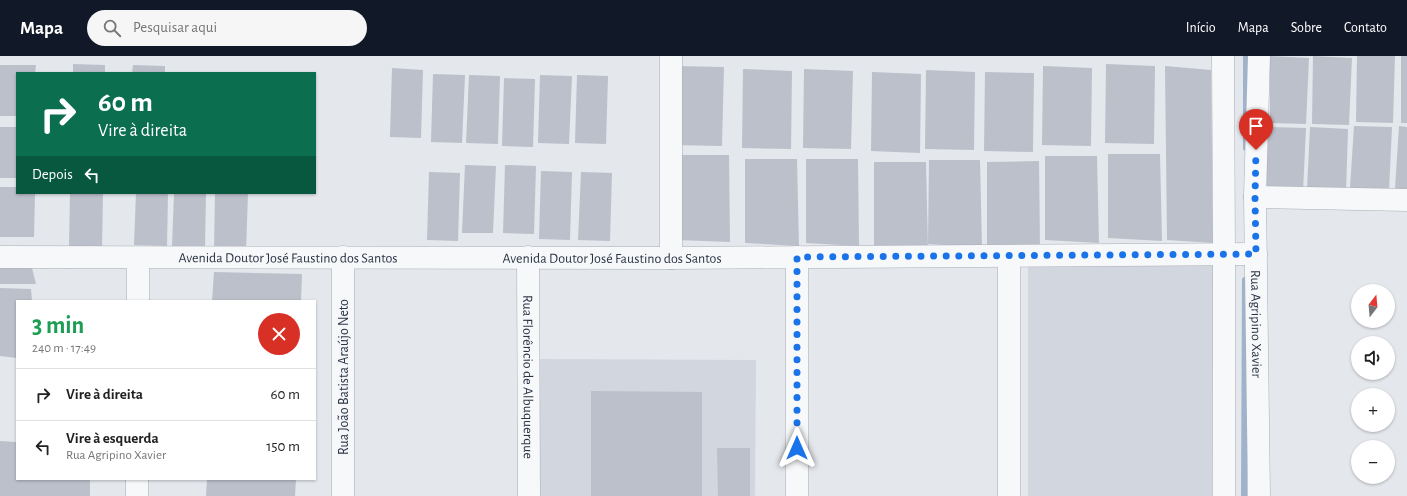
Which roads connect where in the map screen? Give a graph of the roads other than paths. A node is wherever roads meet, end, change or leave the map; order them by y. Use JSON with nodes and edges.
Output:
{"nodes":[{"id":1,"x":671,"y":56,"type":"edge"},
{"id":2,"x":1223,"y":56,"type":"edge"},
{"id":3,"x":1259,"y":56,"type":"edge"},
{"id":4,"x":1255,"y":197,"type":"junction"},
{"id":5,"x":1407,"y":200,"type":"edge"},
{"id":6,"x":1240,"y":254,"type":"junction"},
{"id":7,"x":1009,"y":256,"type":"junction"},
{"id":8,"x":343,"y":257,"type":"junction"},
{"id":9,"x":528,"y":257,"type":"junction"},
{"id":10,"x":797,"y":257,"type":"junction"},
{"id":11,"x":0,"y":258,"type":"edge"},
{"id":12,"x":138,"y":258,"type":"junction"},
{"id":13,"x":671,"y":258,"type":"junction"},
{"id":14,"x":138,"y":300,"type":"edge"},
{"id":15,"x":137,"y":480,"type":"edge"},
{"id":16,"x":137,"y":496,"type":"edge"},
{"id":17,"x":343,"y":496,"type":"edge"},
{"id":18,"x":529,"y":496,"type":"edge"},
{"id":19,"x":797,"y":496,"type":"edge"},
{"id":20,"x":1009,"y":496,"type":"edge"},
{"id":21,"x":1224,"y":496,"type":"edge"},
{"id":22,"x":1259,"y":496,"type":"edge"}],
"edges":[{"from":1,"to":13,"type":"street"},
{"from":2,"to":6,"type":"street"},
{"from":3,"to":4,"type":"street","name":"Rua Agripino Xavier"},
{"from":4,"to":5,"type":"street"},
{"from":4,"to":6,"type":"street","name":"Rua Agripino Xavier"},
{"from":6,"to":7,"type":"street","name":"Avenida Doutor José Faustino dos Santos"},
{"from":6,"to":21,"type":"street"},
{"from":6,"to":22,"type":"street","name":"Rua Agripino Xavier"},
{"from":7,"to":10,"type":"street","name":"Avenida Doutor José Faustino dos Santos"},
{"from":7,"to":20,"type":"street"},
{"from":8,"to":9,"type":"street","name":"Avenida Doutor José Faustino dos Santos"},
{"from":8,"to":12,"type":"street","name":"Avenida Doutor José Faustino dos Santos"},
{"from":8,"to":17,"type":"street","name":"Rua João Batista Araújo Neto"},
{"from":9,"to":13,"type":"street","name":"Avenida Doutor José Faustino dos Santos"},
{"from":9,"to":18,"type":"street","name":"Rua Florêncio de Albuquerque"},
{"from":10,"to":13,"type":"street","name":"Avenida Doutor José Faustino dos Santos"},
{"from":10,"to":19,"type":"street"},
{"from":11,"to":12,"type":"street","name":"Avenida Doutor José Faustino dos Santos"},
{"from":12,"to":14,"type":"street"},
{"from":15,"to":16,"type":"street"}]}
